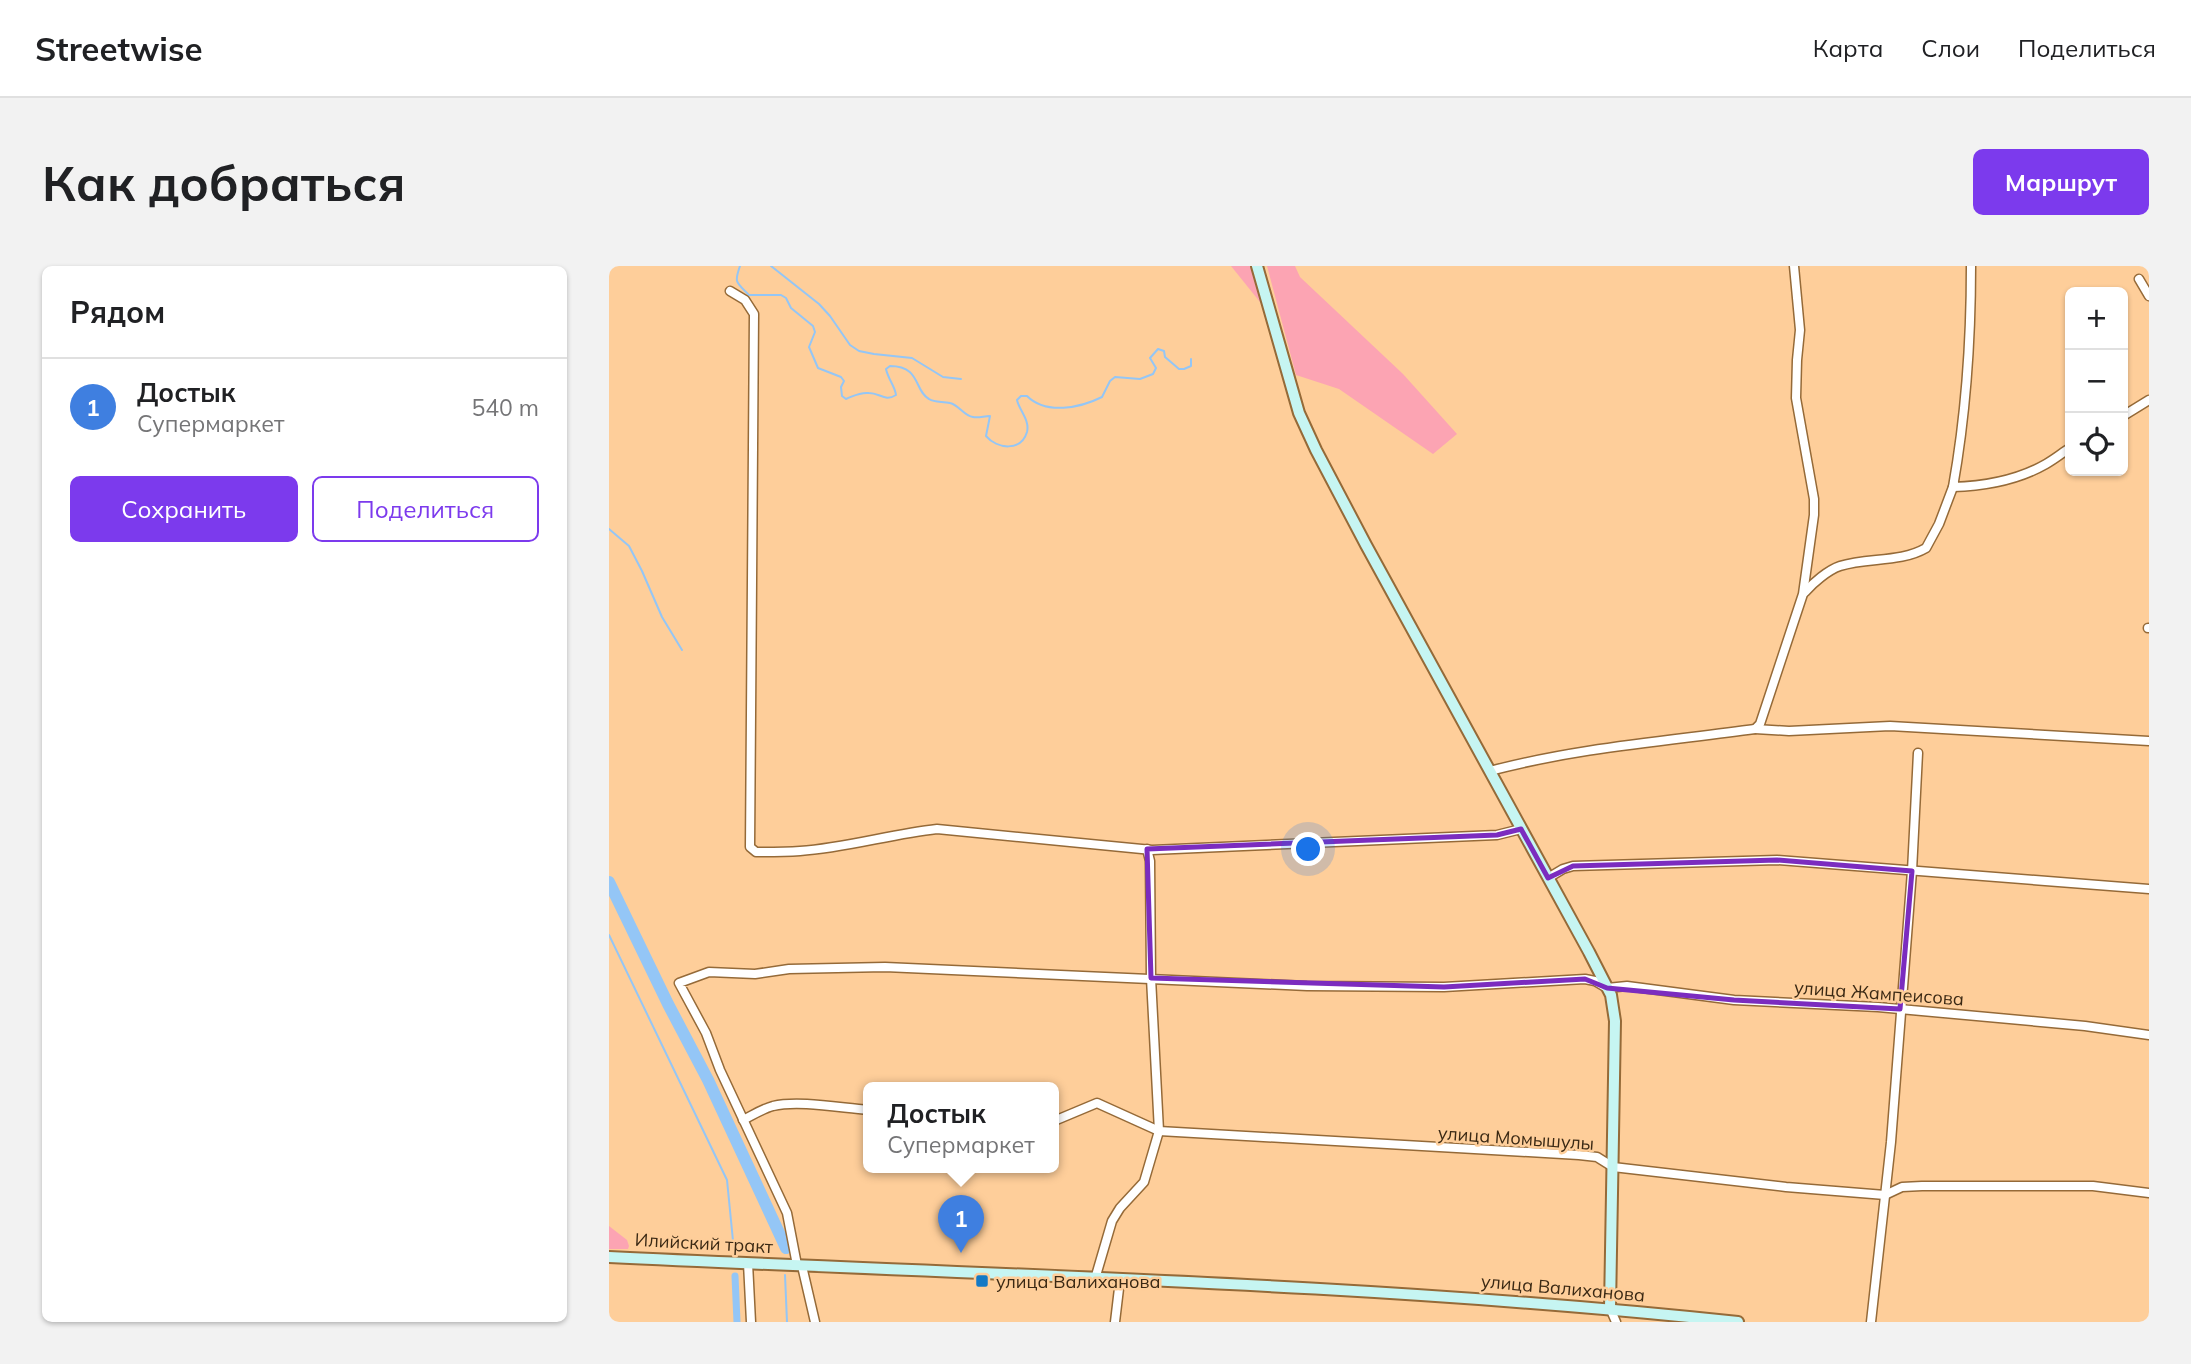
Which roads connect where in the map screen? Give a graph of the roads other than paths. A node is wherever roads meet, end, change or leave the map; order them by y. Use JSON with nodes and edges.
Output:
{"nodes":[{"id":1,"x":1258,"y":266,"type":"edge"},
{"id":2,"x":1794,"y":266,"type":"edge"},
{"id":3,"x":1971,"y":266,"type":"edge"},
{"id":4,"x":2139,"y":279,"type":"dead end"},
{"id":5,"x":730,"y":291,"type":"dead end"},
{"id":6,"x":2149,"y":296,"type":"edge"},
{"id":7,"x":2149,"y":400,"type":"edge"},
{"id":8,"x":2128,"y":413,"type":"edge"},
{"id":9,"x":2065,"y":451,"type":"edge"},
{"id":10,"x":1953,"y":487,"type":"junction"},
{"id":11,"x":1803,"y":594,"type":"junction"},
{"id":12,"x":1755,"y":729,"type":"junction"},
{"id":13,"x":2149,"y":741,"type":"edge"},
{"id":14,"x":1918,"y":753,"type":"dead end"},
{"id":15,"x":1490,"y":771,"type":"junction"},
{"id":16,"x":1521,"y":828,"type":"junction"},
{"id":17,"x":1147,"y":849,"type":"junction"},
{"id":18,"x":1912,"y":871,"type":"junction"},
{"id":19,"x":1548,"y":878,"type":"junction"},
{"id":20,"x":2149,"y":889,"type":"edge"},
{"id":21,"x":1151,"y":978,"type":"junction"},
{"id":22,"x":1607,"y":988,"type":"junction"},
{"id":23,"x":1900,"y":1009,"type":"junction"},
{"id":24,"x":2149,"y":1035,"type":"edge"},
{"id":25,"x":863,"y":1110,"type":"edge"},
{"id":26,"x":1059,"y":1119,"type":"edge"},
{"id":27,"x":743,"y":1120,"type":"junction"},
{"id":28,"x":1159,"y":1131,"type":"junction"},
{"id":29,"x":1613,"y":1167,"type":"junction"},
{"id":30,"x":2149,"y":1193,"type":"edge"},
{"id":31,"x":1885,"y":1195,"type":"junction"},
{"id":32,"x":609,"y":1257,"type":"edge"},
{"id":33,"x":747,"y":1263,"type":"junction"},
{"id":34,"x":799,"y":1265,"type":"junction"},
{"id":35,"x":1095,"y":1279,"type":"junction"},
{"id":36,"x":1120,"y":1280,"type":"junction"},
{"id":37,"x":1610,"y":1308,"type":"junction"},
{"id":38,"x":751,"y":1322,"type":"edge"},
{"id":39,"x":815,"y":1322,"type":"edge"},
{"id":40,"x":1115,"y":1322,"type":"edge"},
{"id":41,"x":1616,"y":1322,"type":"edge"},
{"id":42,"x":1738,"y":1322,"type":"edge"},
{"id":43,"x":1871,"y":1322,"type":"edge"}],
"edges":[{"from":1,"to":15,"type":"street"},
{"from":2,"to":11,"type":"street"},
{"from":3,"to":10,"type":"street"},
{"from":4,"to":6,"type":"street"},
{"from":5,"to":17,"type":"street"},
{"from":7,"to":8,"type":"street"},
{"from":9,"to":10,"type":"street"},
{"from":10,"to":11,"type":"street"},
{"from":11,"to":12,"type":"street"},
{"from":12,"to":13,"type":"street"},
{"from":12,"to":15,"type":"street"},
{"from":14,"to":18,"type":"street"},
{"from":15,"to":16,"type":"street"},
{"from":16,"to":17,"type":"street"},
{"from":16,"to":19,"type":"street"},
{"from":17,"to":21,"type":"street"},
{"from":18,"to":19,"type":"street"},
{"from":18,"to":20,"type":"street"},
{"from":18,"to":23,"type":"street"},
{"from":19,"to":22,"type":"street"},
{"from":21,"to":22,"type":"street","name":"улица Жампеисова"},
{"from":21,"to":27,"type":"street","name":"улица Жампеисова"},
{"from":21,"to":28,"type":"street"},
{"from":22,"to":23,"type":"street","name":"улица Жампеисова"},
{"from":22,"to":29,"type":"street"},
{"from":23,"to":24,"type":"street","name":"улица Жампеисова"},
{"from":23,"to":31,"type":"street"},
{"from":25,"to":27,"type":"street"},
{"from":26,"to":28,"type":"street","name":"улица Момышулы"},
{"from":27,"to":34,"type":"street"},
{"from":28,"to":29,"type":"street","name":"улица Момышулы"},
{"from":28,"to":35,"type":"street"},
{"from":29,"to":31,"type":"street","name":"улица Момышулы"},
{"from":29,"to":37,"type":"street"},
{"from":30,"to":31,"type":"street","name":"улица Момышулы"},
{"from":31,"to":43,"type":"street"},
{"from":32,"to":33,"type":"street","name":"Илийский тракт"},
{"from":33,"to":34,"type":"street","name":"Илийский тракт"},
{"from":33,"to":38,"type":"street"},
{"from":34,"to":35,"type":"street","name":"улица Валиханова"},
{"from":34,"to":39,"type":"street"},
{"from":35,"to":36,"type":"street","name":"улица Валиханова"},
{"from":36,"to":37,"type":"street","name":"улица Валиханова"},
{"from":36,"to":40,"type":"street"},
{"from":37,"to":41,"type":"street"},
{"from":37,"to":42,"type":"street","name":"улица Валиханова"}]}
